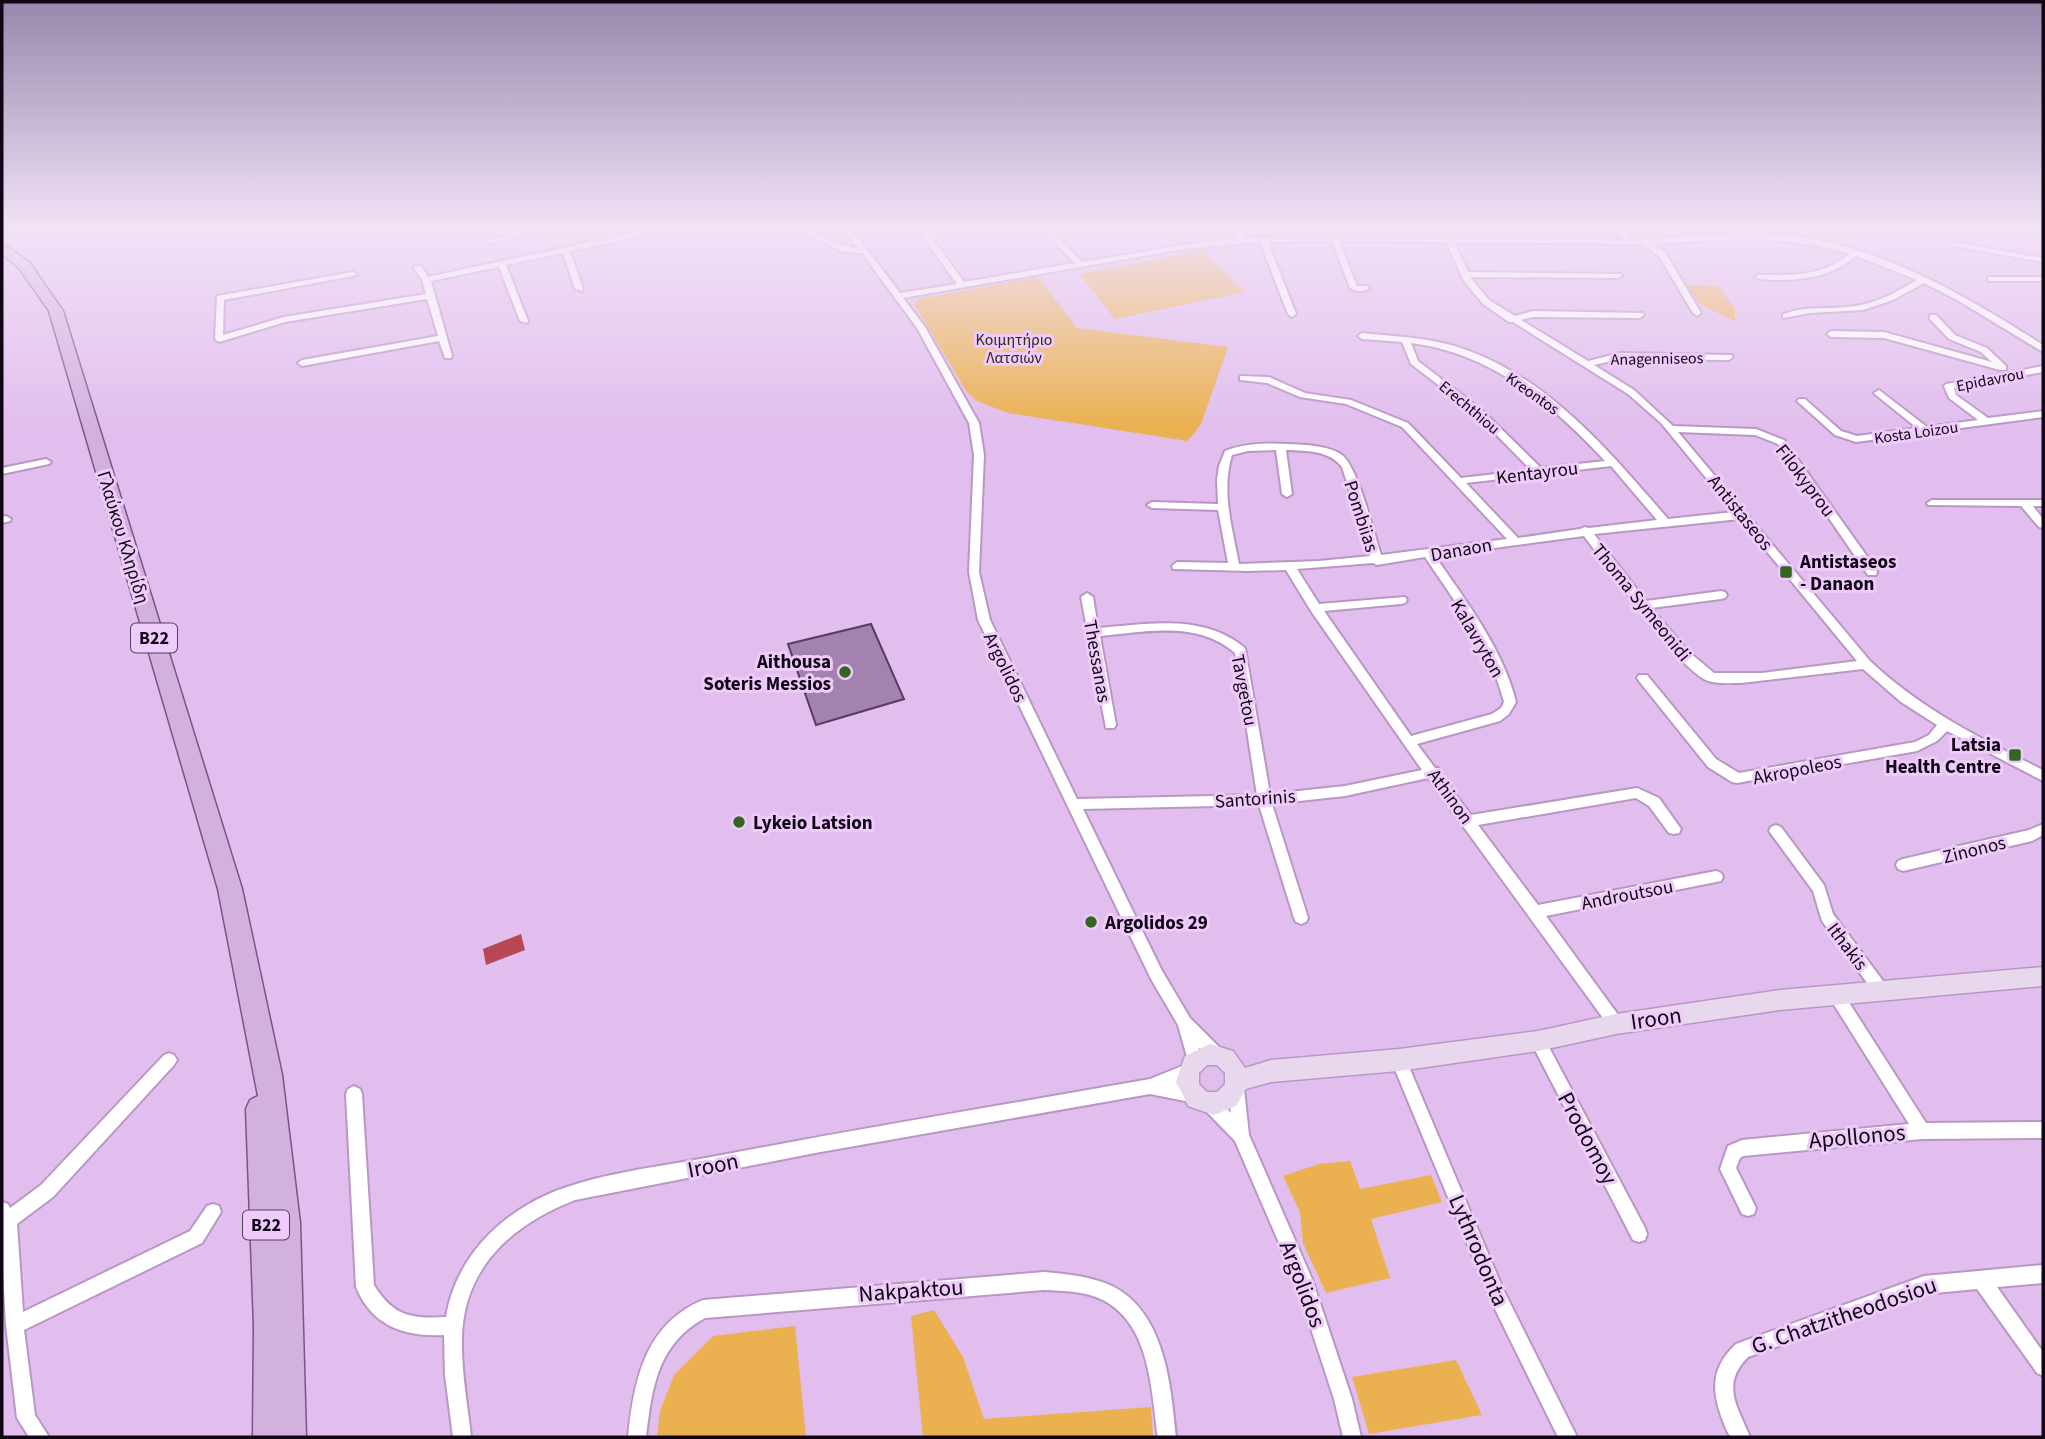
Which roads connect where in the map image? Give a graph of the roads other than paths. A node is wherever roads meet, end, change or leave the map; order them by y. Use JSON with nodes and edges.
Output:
{"nodes":[{"id":1,"x":44,"y":294,"type":"edge"},
{"id":2,"x":241,"y":294,"type":"edge"},
{"id":3,"x":514,"y":294,"type":"edge"},
{"id":4,"x":909,"y":294,"type":"edge"},
{"id":5,"x":1284,"y":294,"type":"edge"},
{"id":6,"x":1479,"y":294,"type":"edge"},
{"id":7,"x":1686,"y":294,"type":"edge"},
{"id":8,"x":1897,"y":294,"type":"edge"},
{"id":9,"x":1956,"y":294,"type":"edge"},
{"id":10,"x":431,"y":296,"type":"joint"},
{"id":11,"x":899,"y":296,"type":"joint"},
{"id":12,"x":1697,"y":313,"type":"dead end"},
{"id":13,"x":1292,"y":314,"type":"dead end"},
{"id":14,"x":1640,"y":315,"type":"dead end"},
{"id":15,"x":1786,"y":316,"type":"dead end"},
{"id":16,"x":1933,"y":317,"type":"dead end"},
{"id":17,"x":1511,"y":320,"type":"junction"},
{"id":18,"x":524,"y":321,"type":"dead end"},
{"id":19,"x":1831,"y":334,"type":"dead end"},
{"id":20,"x":1362,"y":336,"type":"dead end"},
{"id":21,"x":443,"y":338,"type":"junction"},
{"id":22,"x":1406,"y":341,"type":"junction"},
{"id":23,"x":2043,"y":349,"type":"edge"},
{"id":24,"x":448,"y":356,"type":"dead end"},
{"id":25,"x":1728,"y":357,"type":"dead end"},
{"id":26,"x":302,"y":363,"type":"dead end"},
{"id":27,"x":1587,"y":364,"type":"junction"},
{"id":28,"x":2043,"y":369,"type":"edge"},
{"id":29,"x":2007,"y":371,"type":"junction"},
{"id":30,"x":1243,"y":378,"type":"dead end"},
{"id":31,"x":1879,"y":393,"type":"dead end"},
{"id":32,"x":1802,"y":401,"type":"dead end"},
{"id":33,"x":2043,"y":414,"type":"edge"},
{"id":34,"x":1987,"y":422,"type":"junction"},
{"id":35,"x":1405,"y":425,"type":"joint"},
{"id":36,"x":1673,"y":429,"type":"junction"},
{"id":37,"x":1927,"y":431,"type":"junction"},
{"id":38,"x":1281,"y":448,"type":"junction"},
{"id":39,"x":46,"y":462,"type":"dead end"},
{"id":40,"x":1614,"y":463,"type":"junction"},
{"id":41,"x":2,"y":471,"type":"edge"},
{"id":42,"x":1539,"y":472,"type":"junction"},
{"id":43,"x":1459,"y":481,"type":"junction"},
{"id":44,"x":1287,"y":494,"type":"dead end"},
{"id":45,"x":1932,"y":503,"type":"dead end"},
{"id":46,"x":2024,"y":503,"type":"junction"},
{"id":47,"x":2043,"y":503,"type":"edge"},
{"id":48,"x":1152,"y":505,"type":"dead end"},
{"id":49,"x":1224,"y":507,"type":"junction"},
{"id":50,"x":1743,"y":515,"type":"junction"},
{"id":51,"x":1664,"y":520,"type":"junction"},
{"id":52,"x":2043,"y":525,"type":"edge"},
{"id":53,"x":1586,"y":530,"type":"junction"},
{"id":54,"x":1514,"y":540,"type":"junction"},
{"id":55,"x":1428,"y":554,"type":"junction"},
{"id":56,"x":1377,"y":561,"type":"junction"},
{"id":57,"x":1289,"y":565,"type":"junction"},
{"id":58,"x":1177,"y":566,"type":"dead end"},
{"id":59,"x":1234,"y":567,"type":"junction"},
{"id":60,"x":1872,"y":572,"type":"dead end"},
{"id":61,"x":1721,"y":595,"type":"dead end"},
{"id":62,"x":1087,"y":597,"type":"dead end"},
{"id":63,"x":1401,"y":600,"type":"dead end"},
{"id":64,"x":1644,"y":605,"type":"junction"},
{"id":65,"x":1315,"y":608,"type":"junction"},
{"id":66,"x":1093,"y":632,"type":"junction"},
{"id":67,"x":1866,"y":664,"type":"junction"},
{"id":68,"x":1643,"y":678,"type":"dead end"},
{"id":69,"x":1110,"y":725,"type":"dead end"},
{"id":70,"x":1945,"y":725,"type":"junction"},
{"id":71,"x":1410,"y":741,"type":"junction"},
{"id":72,"x":1433,"y":772,"type":"junction"},
{"id":73,"x":2043,"y":776,"type":"edge"},
{"id":74,"x":1264,"y":799,"type":"junction"},
{"id":75,"x":1075,"y":804,"type":"junction"},
{"id":76,"x":1469,"y":821,"type":"junction"},
{"id":77,"x":2043,"y":828,"type":"edge"},
{"id":78,"x":1674,"y":829,"type":"dead end"},
{"id":79,"x":1776,"y":831,"type":"dead end"},
{"id":80,"x":1903,"y":865,"type":"dead end"},
{"id":81,"x":1716,"y":877,"type":"dead end"},
{"id":82,"x":1538,"y":911,"type":"junction"},
{"id":83,"x":1301,"y":918,"type":"dead end"},
{"id":84,"x":2043,"y":976,"type":"edge"},
{"id":85,"x":1881,"y":990,"type":"junction"},
{"id":86,"x":1836,"y":995,"type":"junction"},
{"id":87,"x":1185,"y":1023,"type":"junction"},
{"id":88,"x":1616,"y":1024,"type":"junction"},
{"id":89,"x":1538,"y":1041,"type":"junction"},
{"id":90,"x":1399,"y":1059,"type":"junction"},
{"id":91,"x":169,"y":1060,"type":"dead end"},
{"id":92,"x":1190,"y":1066,"type":"junction"},
{"id":93,"x":1230,"y":1073,"type":"junction"},
{"id":94,"x":1150,"y":1087,"type":"junction"},
{"id":95,"x":354,"y":1094,"type":"dead end"},
{"id":96,"x":1202,"y":1099,"type":"junction"},
{"id":97,"x":2043,"y":1130,"type":"edge"},
{"id":98,"x":1922,"y":1131,"type":"junction"},
{"id":99,"x":1241,"y":1135,"type":"junction"},
{"id":100,"x":1748,"y":1208,"type":"dead end"},
{"id":101,"x":213,"y":1212,"type":"dead end"},
{"id":102,"x":5,"y":1215,"type":"edge"},
{"id":103,"x":1639,"y":1234,"type":"dead end"},
{"id":104,"x":2043,"y":1274,"type":"edge"},
{"id":105,"x":1981,"y":1279,"type":"junction"},
{"id":106,"x":15,"y":1325,"type":"junction"},
{"id":107,"x":454,"y":1325,"type":"junction"},
{"id":108,"x":2043,"y":1367,"type":"edge"},
{"id":109,"x":281,"y":1436,"type":"edge"},
{"id":110,"x":40,"y":1437,"type":"edge"},
{"id":111,"x":462,"y":1437,"type":"edge"},
{"id":112,"x":637,"y":1437,"type":"edge"},
{"id":113,"x":1167,"y":1437,"type":"edge"},
{"id":114,"x":1352,"y":1437,"type":"edge"},
{"id":115,"x":1568,"y":1437,"type":"edge"},
{"id":116,"x":1741,"y":1437,"type":"edge"}],
"edges":[{"from":1,"to":109,"type":"main road","name":"Γλαύκου Κληρίδη","number":"B22"},
{"from":2,"to":10,"type":"street"},
{"from":3,"to":18,"type":"street"},
{"from":4,"to":11,"type":"street"},
{"from":5,"to":13,"type":"street"},
{"from":6,"to":17,"type":"street","name":"Antistaseos"},
{"from":7,"to":12,"type":"street"},
{"from":8,"to":15,"type":"street"},
{"from":9,"to":23,"type":"street"},
{"from":10,"to":21,"type":"street"},
{"from":11,"to":75,"type":"street","name":"Argolidos"},
{"from":14,"to":17,"type":"street"},
{"from":16,"to":29,"type":"street"},
{"from":17,"to":27,"type":"street","name":"Antistaseos"},
{"from":19,"to":29,"type":"street"},
{"from":20,"to":22,"type":"street","name":"Kreontos"},
{"from":21,"to":24,"type":"street"},
{"from":21,"to":26,"type":"street"},
{"from":22,"to":40,"type":"street","name":"Kreontos"},
{"from":22,"to":42,"type":"street","name":"Erechthiou"},
{"from":25,"to":27,"type":"street","name":"Anagenniseos"},
{"from":27,"to":36,"type":"street","name":"Antistaseos"},
{"from":28,"to":29,"type":"street","name":"Epidavrou"},
{"from":29,"to":34,"type":"street","name":"Epidavrou"},
{"from":30,"to":35,"type":"street"},
{"from":31,"to":37,"type":"street"},
{"from":32,"to":37,"type":"street","name":"Kosta Loizou"},
{"from":33,"to":34,"type":"street","name":"Kosta Loizou"},
{"from":34,"to":37,"type":"street","name":"Kosta Loizou"},
{"from":35,"to":43,"type":"street"},
{"from":36,"to":50,"type":"street","name":"Antistaseos"},
{"from":36,"to":60,"type":"street","name":"Filokyprou"},
{"from":38,"to":44,"type":"street"},
{"from":38,"to":49,"type":"street","name":"Pombiias"},
{"from":38,"to":56,"type":"street","name":"Pombiias"},
{"from":39,"to":41,"type":"street"},
{"from":40,"to":42,"type":"street","name":"Kentayrou"},
{"from":40,"to":51,"type":"street","name":"Kreontos"},
{"from":42,"to":43,"type":"street","name":"Kentayrou"},
{"from":43,"to":54,"type":"street"},
{"from":45,"to":46,"type":"street"},
{"from":46,"to":47,"type":"street"},
{"from":46,"to":52,"type":"street"},
{"from":48,"to":49,"type":"street"},
{"from":49,"to":59,"type":"street"},
{"from":50,"to":51,"type":"street","name":"Danaon"},
{"from":50,"to":67,"type":"street","name":"Antistaseos"},
{"from":51,"to":53,"type":"street","name":"Danaon"},
{"from":53,"to":54,"type":"street","name":"Danaon"},
{"from":53,"to":64,"type":"street","name":"Thoma Symeonidi"},
{"from":54,"to":55,"type":"street","name":"Danaon"},
{"from":55,"to":56,"type":"street","name":"Danaon"},
{"from":55,"to":71,"type":"street","name":"Kalavryton"},
{"from":56,"to":57,"type":"street","name":"Danaon"},
{"from":57,"to":59,"type":"street","name":"Danaon"},
{"from":57,"to":65,"type":"street","name":"Athinon"},
{"from":58,"to":59,"type":"street","name":"Danaon"},
{"from":61,"to":64,"type":"street"},
{"from":62,"to":66,"type":"street","name":"Thessanas"},
{"from":63,"to":65,"type":"street"},
{"from":64,"to":67,"type":"street","name":"Thoma Symeonidi"},
{"from":65,"to":71,"type":"street","name":"Athinon"},
{"from":66,"to":69,"type":"street","name":"Thessanas"},
{"from":66,"to":74,"type":"street","name":"Tavgetou"},
{"from":67,"to":70,"type":"street","name":"Antistaseos"},
{"from":68,"to":70,"type":"street","name":"Akropoleos"},
{"from":70,"to":73,"type":"street","name":"Antistaseos"},
{"from":71,"to":72,"type":"street","name":"Athinon"},
{"from":72,"to":74,"type":"street","name":"Santorinis"},
{"from":72,"to":76,"type":"street","name":"Athinon"},
{"from":74,"to":75,"type":"street","name":"Santorinis"},
{"from":74,"to":83,"type":"street","name":"Tavgetou"},
{"from":75,"to":87,"type":"street","name":"Argolidos"},
{"from":76,"to":78,"type":"street"},
{"from":76,"to":82,"type":"street","name":"Athinon"},
{"from":77,"to":80,"type":"street","name":"Zinonos"},
{"from":79,"to":85,"type":"street","name":"Ithakis"},
{"from":81,"to":82,"type":"street","name":"Androutsou"},
{"from":82,"to":88,"type":"street","name":"Athinon"},
{"from":84,"to":85,"type":"street","name":"Iroon"},
{"from":85,"to":86,"type":"street","name":"Iroon"},
{"from":86,"to":88,"type":"street","name":"Iroon"},
{"from":86,"to":98,"type":"street"},
{"from":87,"to":92,"type":"street","name":"Argolidos"},
{"from":87,"to":93,"type":"street","name":"Argolidos"},
{"from":88,"to":89,"type":"street","name":"Iroon"},
{"from":89,"to":90,"type":"street","name":"Iroon"},
{"from":89,"to":103,"type":"street","name":"Prodomoy"},
{"from":90,"to":93,"type":"street","name":"Iroon"},
{"from":90,"to":115,"type":"street","name":"Lythrodonta"},
{"from":91,"to":102,"type":"street"},
{"from":92,"to":93,"type":"street"},
{"from":92,"to":94,"type":"street","name":"Iroon"},
{"from":92,"to":96,"type":"street"},
{"from":93,"to":96,"type":"street"},
{"from":93,"to":99,"type":"street","name":"Argolidos"},
{"from":94,"to":96,"type":"street","name":"Iroon"},
{"from":94,"to":107,"type":"street","name":"Iroon"},
{"from":95,"to":107,"type":"street"},
{"from":96,"to":99,"type":"street","name":"Argolidos"},
{"from":97,"to":98,"type":"street","name":"Apollonos"},
{"from":98,"to":100,"type":"street","name":"Apollonos"},
{"from":99,"to":114,"type":"street","name":"Argolidos"},
{"from":101,"to":106,"type":"street"},
{"from":102,"to":106,"type":"street"},
{"from":104,"to":105,"type":"street","name":"G. Chatzitheodosiou"},
{"from":105,"to":108,"type":"street"},
{"from":105,"to":116,"type":"street","name":"G. Chatzitheodosiou"},
{"from":106,"to":110,"type":"street"},
{"from":107,"to":111,"type":"street","name":"Iroon"},
{"from":112,"to":113,"type":"street","name":"Nakpaktou"}]}
